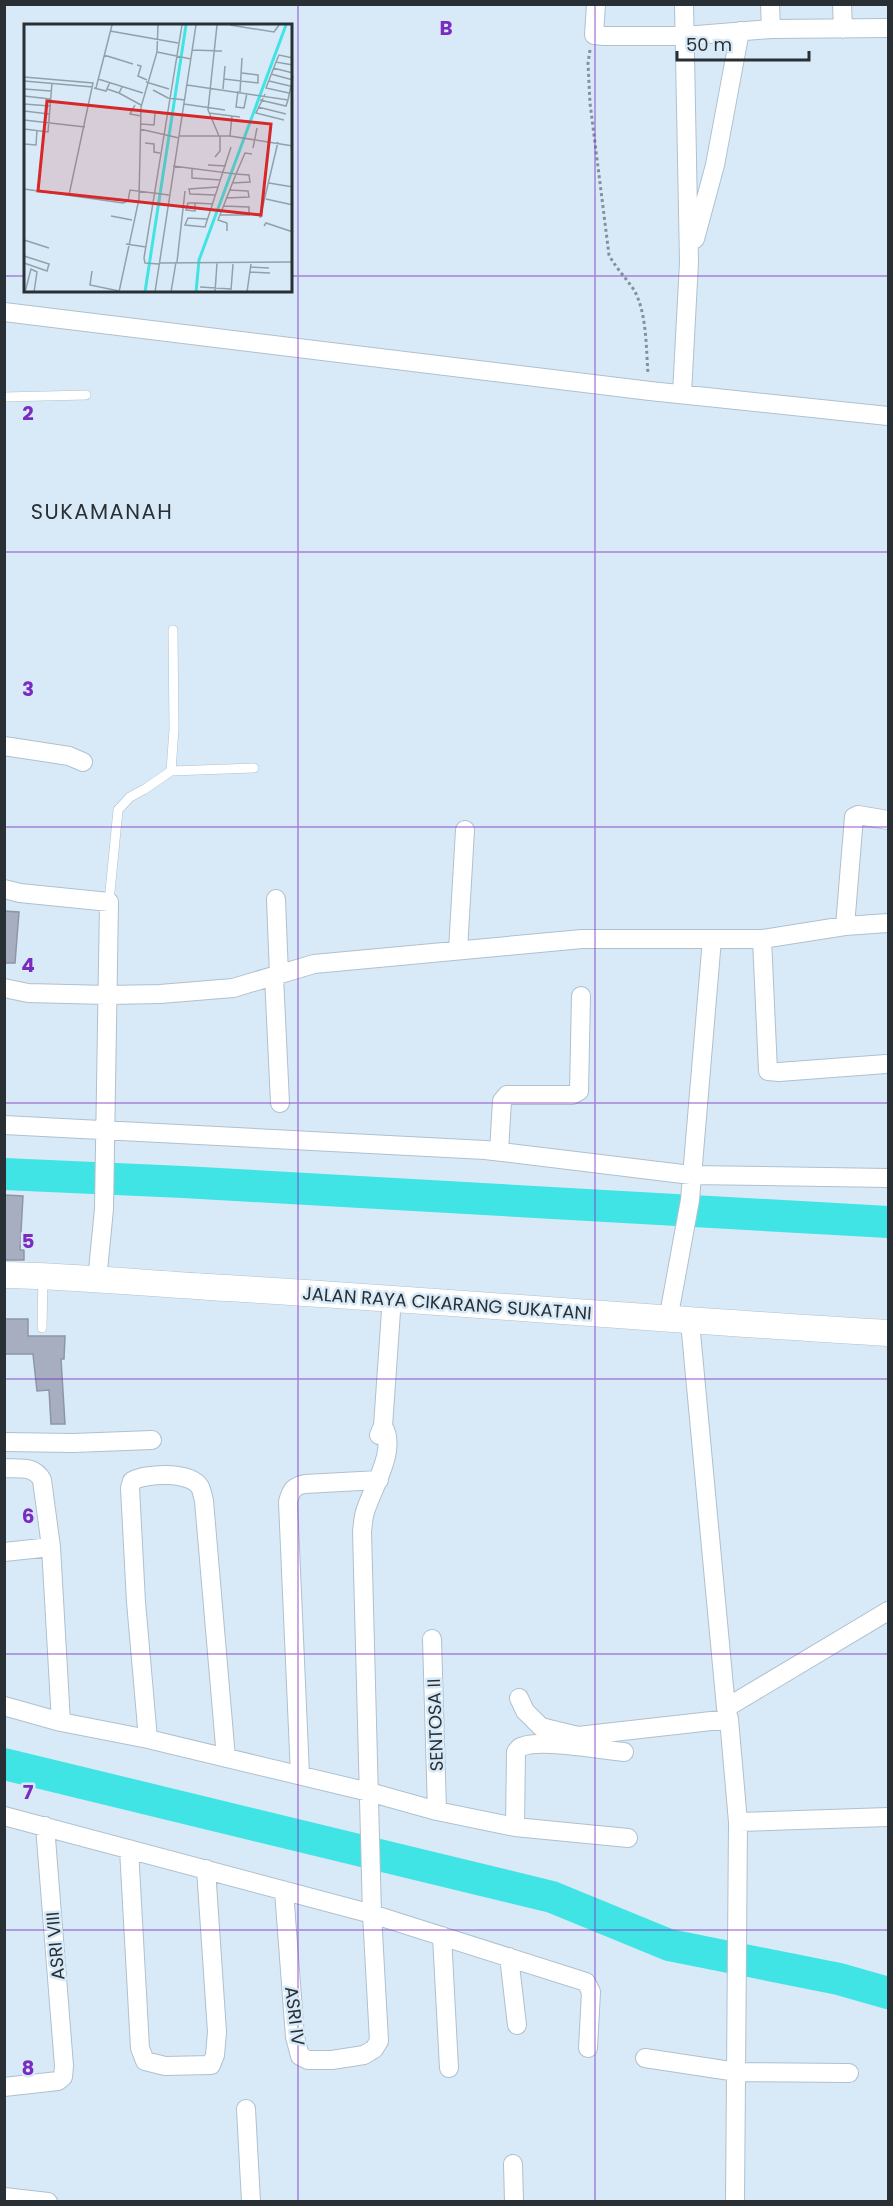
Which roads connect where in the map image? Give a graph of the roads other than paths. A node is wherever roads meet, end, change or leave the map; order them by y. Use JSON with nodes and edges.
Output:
{"nodes":[{"id":1,"x":596,"y":4,"type":"edge"},
{"id":2,"x":684,"y":4,"type":"edge"},
{"id":3,"x":770,"y":4,"type":"edge"},
{"id":4,"x":843,"y":4,"type":"edge"},
{"id":5,"x":843,"y":28,"type":"junction"},
{"id":6,"x":888,"y":28,"type":"edge"},
{"id":7,"x":771,"y":29,"type":"junction"},
{"id":8,"x":740,"y":31,"type":"junction"},
{"id":9,"x":685,"y":36,"type":"junction"},
{"id":10,"x":689,"y":261,"type":"junction"},
{"id":11,"x":4,"y":312,"type":"edge"},
{"id":12,"x":682,"y":394,"type":"junction"},
{"id":13,"x":86,"y":395,"type":"dead end"},
{"id":14,"x":4,"y":397,"type":"edge"},
{"id":15,"x":888,"y":416,"type":"edge"},
{"id":16,"x":173,"y":630,"type":"dead end"},
{"id":17,"x":4,"y":746,"type":"edge"},
{"id":18,"x":83,"y":762,"type":"dead end"},
{"id":19,"x":254,"y":768,"type":"dead end"},
{"id":20,"x":171,"y":771,"type":"junction"},
{"id":21,"x":888,"y":820,"type":"edge"},
{"id":22,"x":465,"y":830,"type":"dead end"},
{"id":23,"x":4,"y":889,"type":"edge"},
{"id":24,"x":276,"y":898,"type":"dead end"},
{"id":25,"x":109,"y":902,"type":"junction"},
{"id":26,"x":888,"y":923,"type":"edge"},
{"id":27,"x":845,"y":926,"type":"junction"},
{"id":28,"x":712,"y":939,"type":"junction"},
{"id":29,"x":762,"y":939,"type":"junction"},
{"id":30,"x":458,"y":950,"type":"junction"},
{"id":31,"x":276,"y":976,"type":"junction"},
{"id":32,"x":4,"y":988,"type":"edge"},
{"id":33,"x":108,"y":995,"type":"junction"},
{"id":34,"x":581,"y":996,"type":"dead end"},
{"id":35,"x":886,"y":1064,"type":"dead end"},
{"id":36,"x":280,"y":1103,"type":"dead end"},
{"id":37,"x":4,"y":1125,"type":"edge"},
{"id":38,"x":105,"y":1132,"type":"junction"},
{"id":39,"x":499,"y":1152,"type":"junction"},
{"id":40,"x":691,"y":1175,"type":"junction"},
{"id":41,"x":888,"y":1178,"type":"edge"},
{"id":42,"x":4,"y":1275,"type":"edge"},
{"id":43,"x":43,"y":1275,"type":"junction"},
{"id":44,"x":97,"y":1281,"type":"junction"},
{"id":45,"x":392,"y":1297,"type":"junction"},
{"id":46,"x":679,"y":1321,"type":"junction"},
{"id":47,"x":42,"y":1328,"type":"dead end"},
{"id":48,"x":888,"y":1333,"type":"edge"},
{"id":49,"x":152,"y":1440,"type":"dead end"},
{"id":50,"x":4,"y":1442,"type":"edge"},
{"id":51,"x":4,"y":1468,"type":"edge"},
{"id":52,"x":380,"y":1473,"type":"junction"},
{"id":53,"x":51,"y":1547,"type":"junction"},
{"id":54,"x":4,"y":1552,"type":"edge"},
{"id":55,"x":888,"y":1611,"type":"edge"},
{"id":56,"x":432,"y":1639,"type":"dead end"},
{"id":57,"x":519,"y":1698,"type":"dead end"},
{"id":58,"x":4,"y":1706,"type":"edge"},
{"id":59,"x":727,"y":1713,"type":"junction"},
{"id":60,"x":61,"y":1722,"type":"junction"},
{"id":61,"x":148,"y":1739,"type":"junction"},
{"id":62,"x":624,"y":1752,"type":"dead end"},
{"id":63,"x":226,"y":1758,"type":"junction"},
{"id":64,"x":300,"y":1775,"type":"junction"},
{"id":65,"x":369,"y":1792,"type":"junction"},
{"id":66,"x":437,"y":1811,"type":"junction"},
{"id":67,"x":4,"y":1816,"type":"edge"},
{"id":68,"x":888,"y":1817,"type":"edge"},
{"id":69,"x":738,"y":1822,"type":"junction"},
{"id":70,"x":45,"y":1826,"type":"junction"},
{"id":71,"x":516,"y":1827,"type":"junction"},
{"id":72,"x":628,"y":1838,"type":"dead end"},
{"id":73,"x":129,"y":1849,"type":"junction"},
{"id":74,"x":206,"y":1869,"type":"junction"},
{"id":75,"x":284,"y":1891,"type":"junction"},
{"id":76,"x":372,"y":1914,"type":"junction"},
{"id":77,"x":442,"y":1936,"type":"junction"},
{"id":78,"x":509,"y":1957,"type":"junction"},
{"id":79,"x":517,"y":2025,"type":"dead end"},
{"id":80,"x":588,"y":2048,"type":"dead end"},
{"id":81,"x":645,"y":2058,"type":"dead end"},
{"id":82,"x":449,"y":2068,"type":"dead end"},
{"id":83,"x":737,"y":2072,"type":"junction"},
{"id":84,"x":849,"y":2073,"type":"dead end"},
{"id":85,"x":4,"y":2087,"type":"edge"},
{"id":86,"x":246,"y":2109,"type":"dead end"},
{"id":87,"x":513,"y":2164,"type":"dead end"},
{"id":88,"x":4,"y":2197,"type":"edge"},
{"id":89,"x":48,"y":2202,"type":"edge"},
{"id":90,"x":251,"y":2202,"type":"edge"},
{"id":91,"x":514,"y":2202,"type":"edge"},
{"id":92,"x":735,"y":2202,"type":"edge"}],
"edges":[{"from":1,"to":9,"type":"street"},
{"from":2,"to":9,"type":"street"},
{"from":3,"to":7,"type":"street"},
{"from":4,"to":5,"type":"street"},
{"from":5,"to":6,"type":"street"},
{"from":5,"to":7,"type":"street"},
{"from":7,"to":8,"type":"street"},
{"from":8,"to":9,"type":"street"},
{"from":8,"to":10,"type":"street"},
{"from":9,"to":10,"type":"street"},
{"from":10,"to":12,"type":"street"},
{"from":11,"to":12,"type":"street"},
{"from":12,"to":15,"type":"street"},
{"from":13,"to":14,"type":"lane"},
{"from":16,"to":20,"type":"lane"},
{"from":17,"to":18,"type":"street"},
{"from":19,"to":20,"type":"lane"},
{"from":20,"to":25,"type":"lane"},
{"from":21,"to":27,"type":"street"},
{"from":22,"to":30,"type":"street"},
{"from":23,"to":25,"type":"street"},
{"from":24,"to":31,"type":"street"},
{"from":25,"to":33,"type":"street"},
{"from":26,"to":27,"type":"street"},
{"from":27,"to":29,"type":"street"},
{"from":28,"to":29,"type":"street"},
{"from":28,"to":30,"type":"street"},
{"from":28,"to":40,"type":"street"},
{"from":29,"to":35,"type":"street"},
{"from":30,"to":31,"type":"street"},
{"from":31,"to":33,"type":"street"},
{"from":31,"to":36,"type":"street"},
{"from":32,"to":33,"type":"street"},
{"from":33,"to":38,"type":"street"},
{"from":34,"to":39,"type":"street"},
{"from":37,"to":38,"type":"street"},
{"from":38,"to":39,"type":"street"},
{"from":38,"to":44,"type":"street"},
{"from":39,"to":40,"type":"street"},
{"from":40,"to":41,"type":"street"},
{"from":40,"to":46,"type":"street"},
{"from":42,"to":43,"type":"main road","name":"JALAN RAYA CIKARANG SUKATANI"},
{"from":43,"to":44,"type":"main road","name":"JALAN RAYA CIKARANG SUKATANI"},
{"from":43,"to":47,"type":"lane"},
{"from":44,"to":45,"type":"main road","name":"JALAN RAYA CIKARANG SUKATANI"},
{"from":45,"to":46,"type":"main road","name":"JALAN RAYA CIKARANG SUKATANI"},
{"from":45,"to":52,"type":"street"},
{"from":46,"to":48,"type":"main road","name":"JALAN RAYA CIKARANG SUKATANI"},
{"from":46,"to":59,"type":"street"},
{"from":49,"to":50,"type":"street"},
{"from":51,"to":53,"type":"street"},
{"from":52,"to":64,"type":"street"},
{"from":52,"to":65,"type":"street"},
{"from":53,"to":54,"type":"street"},
{"from":53,"to":60,"type":"street"},
{"from":55,"to":59,"type":"street"},
{"from":56,"to":66,"type":"street","name":"SENTOSA II"},
{"from":57,"to":59,"type":"street"},
{"from":58,"to":60,"type":"street"},
{"from":59,"to":69,"type":"street"},
{"from":60,"to":61,"type":"street"},
{"from":61,"to":63,"type":"street"},
{"from":61,"to":63,"type":"street"},
{"from":62,"to":71,"type":"street"},
{"from":63,"to":64,"type":"street"},
{"from":64,"to":65,"type":"street"},
{"from":65,"to":66,"type":"street"},
{"from":65,"to":76,"type":"street"},
{"from":66,"to":71,"type":"street"},
{"from":67,"to":70,"type":"street"},
{"from":68,"to":69,"type":"street"},
{"from":69,"to":83,"type":"street"},
{"from":70,"to":73,"type":"street"},
{"from":70,"to":85,"type":"street","name":"ASRI VIII"},
{"from":71,"to":72,"type":"street"},
{"from":73,"to":74,"type":"street"},
{"from":73,"to":74,"type":"street"},
{"from":74,"to":75,"type":"street"},
{"from":75,"to":76,"type":"street"},
{"from":75,"to":76,"type":"street","name":"ASRI IV"},
{"from":76,"to":77,"type":"street"},
{"from":77,"to":78,"type":"street"},
{"from":77,"to":82,"type":"street"},
{"from":78,"to":79,"type":"street"},
{"from":78,"to":80,"type":"street"},
{"from":81,"to":83,"type":"street"},
{"from":83,"to":84,"type":"street"},
{"from":83,"to":92,"type":"street"},
{"from":86,"to":90,"type":"street"},
{"from":87,"to":91,"type":"street"},
{"from":88,"to":89,"type":"street"}]}
